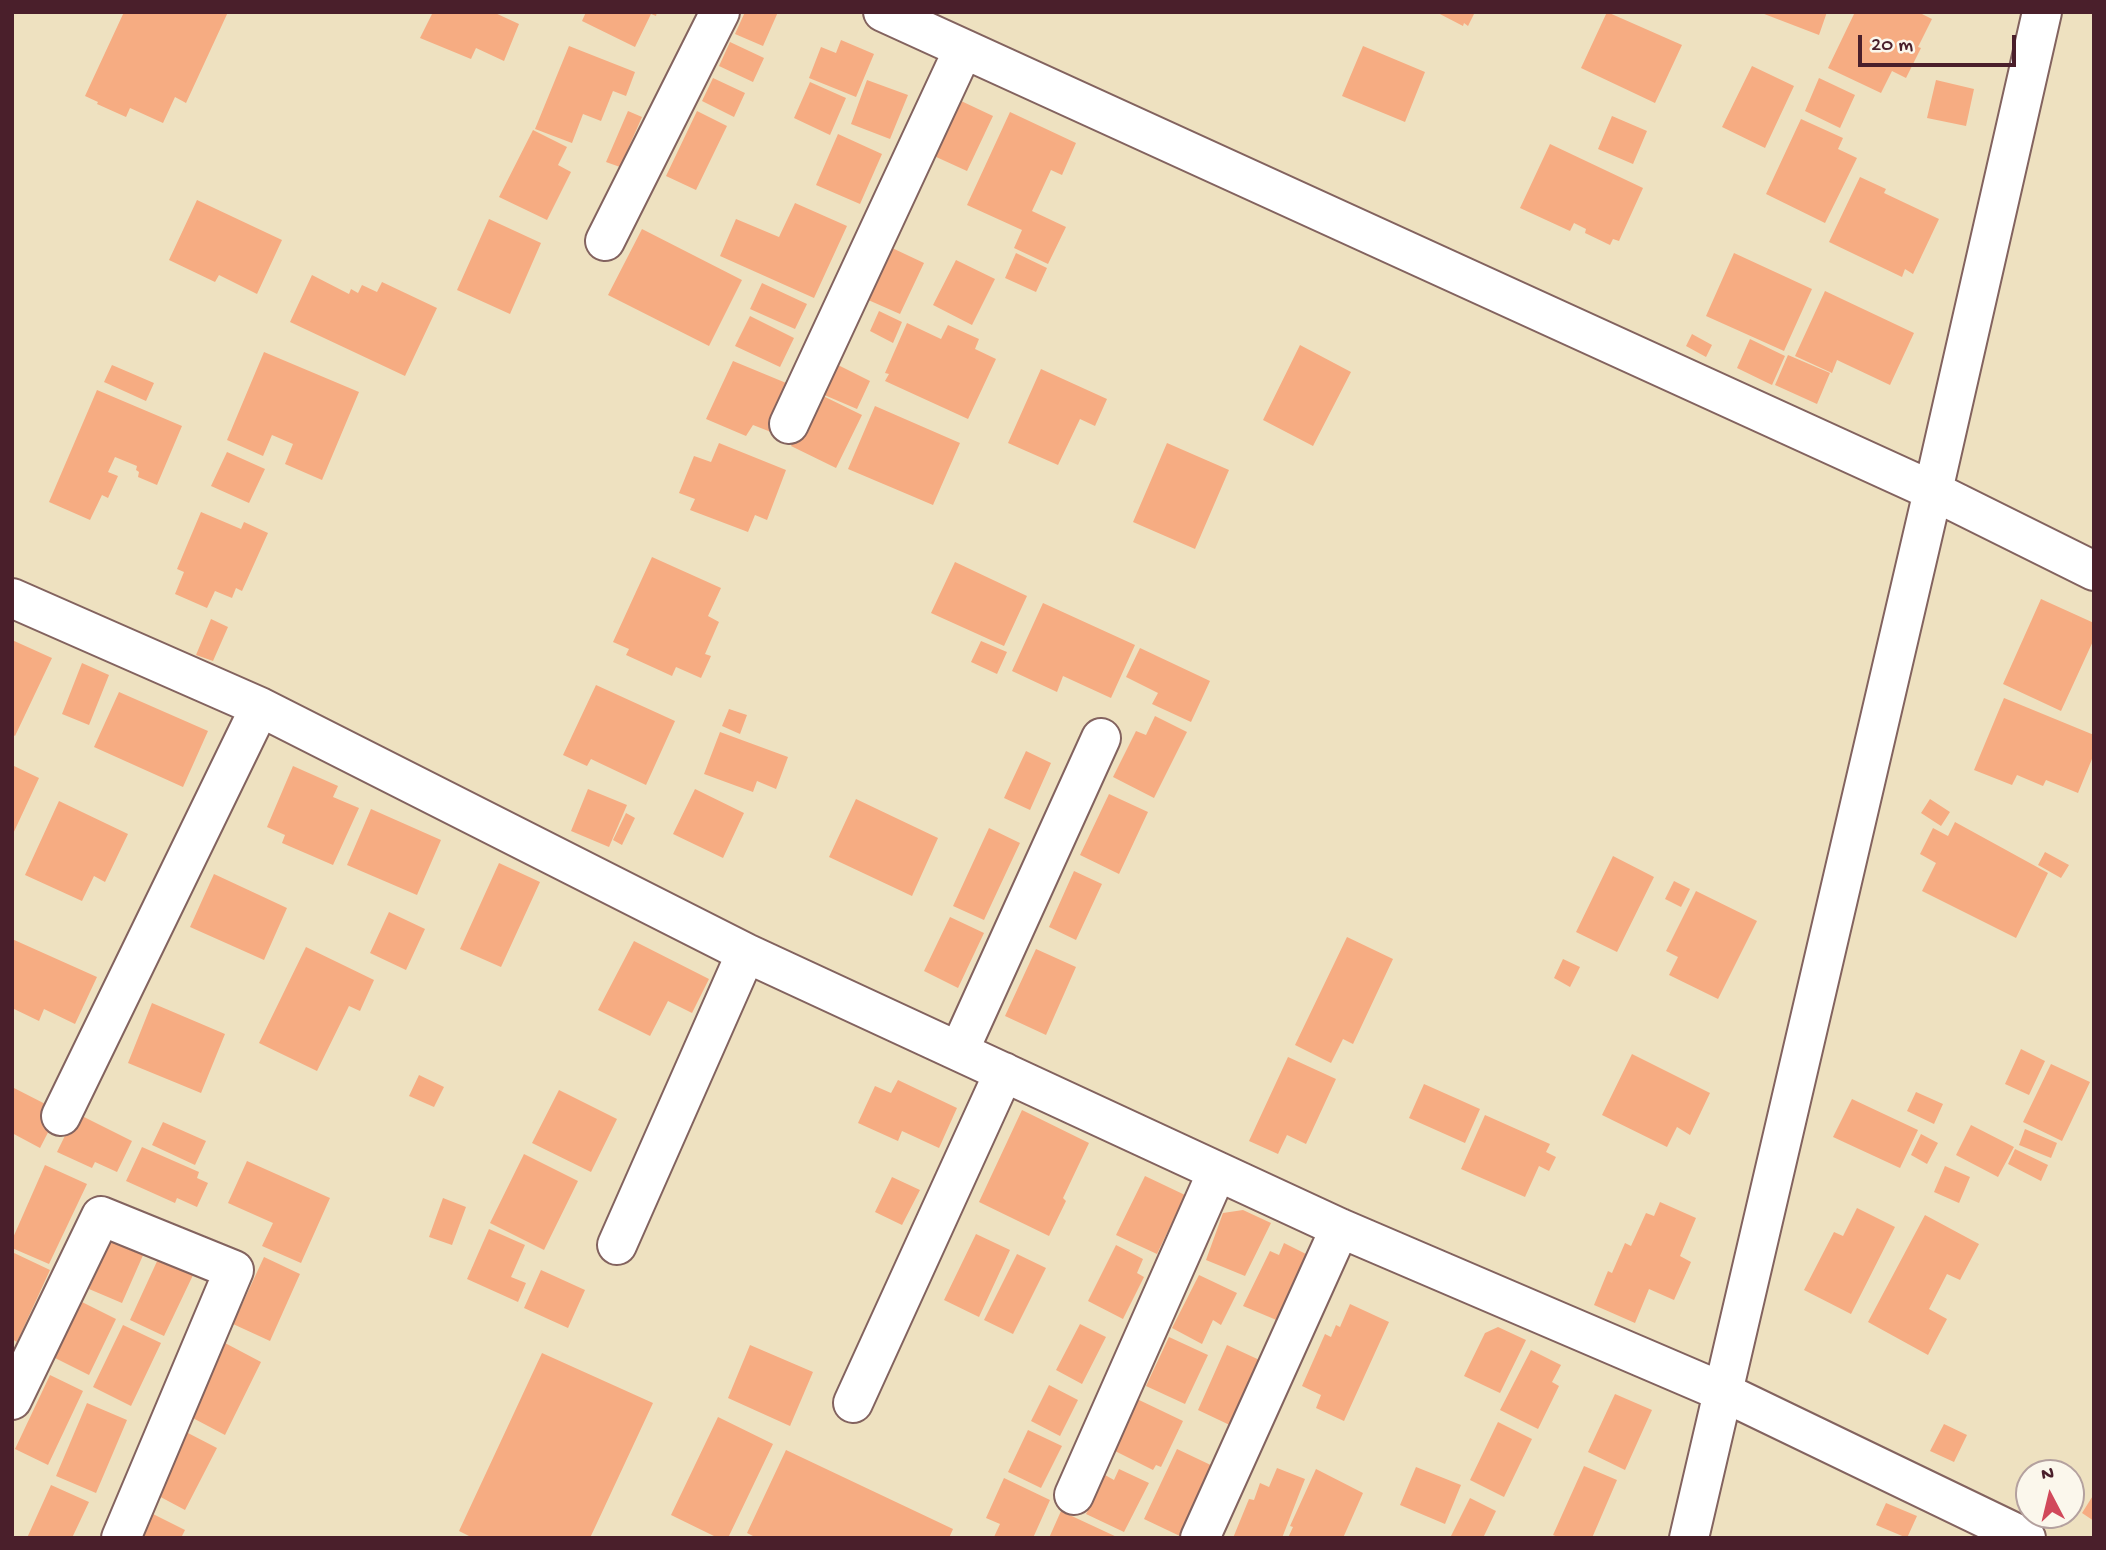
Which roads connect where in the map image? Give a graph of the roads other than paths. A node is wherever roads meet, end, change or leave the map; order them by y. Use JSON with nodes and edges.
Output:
{"nodes":[{"id":1,"x":720,"y":12,"type":"edge"},
{"id":2,"x":883,"y":12,"type":"edge"},
{"id":3,"x":2042,"y":12,"type":"edge"},
{"id":4,"x":963,"y":50,"type":"junction"},
{"id":5,"x":606,"y":241,"type":"dead end"},
{"id":6,"x":789,"y":424,"type":"dead end"},
{"id":7,"x":1933,"y":491,"type":"junction"},
{"id":8,"x":2094,"y":571,"type":"edge"},
{"id":9,"x":12,"y":598,"type":"edge"},
{"id":10,"x":260,"y":707,"type":"junction"},
{"id":11,"x":1101,"y":738,"type":"dead end"},
{"id":12,"x":746,"y":953,"type":"junction"},
{"id":13,"x":959,"y":1051,"type":"junction"},
{"id":14,"x":1004,"y":1072,"type":"junction"},
{"id":15,"x":61,"y":1116,"type":"dead end"},
{"id":16,"x":1217,"y":1172,"type":"junction"},
{"id":17,"x":1339,"y":1228,"type":"junction"},
{"id":18,"x":617,"y":1245,"type":"dead end"},
{"id":19,"x":1723,"y":1392,"type":"junction"},
{"id":20,"x":12,"y":1400,"type":"edge"},
{"id":21,"x":853,"y":1403,"type":"dead end"},
{"id":22,"x":1074,"y":1495,"type":"dead end"},
{"id":23,"x":121,"y":1538,"type":"edge"},
{"id":24,"x":1200,"y":1538,"type":"edge"},
{"id":25,"x":1689,"y":1538,"type":"edge"},
{"id":26,"x":2026,"y":1538,"type":"edge"}],
"edges":[{"from":1,"to":5,"type":"street"},
{"from":2,"to":4,"type":"street"},
{"from":3,"to":7,"type":"street"},
{"from":4,"to":6,"type":"street"},
{"from":4,"to":7,"type":"street"},
{"from":7,"to":8,"type":"street"},
{"from":7,"to":19,"type":"street"},
{"from":9,"to":10,"type":"street"},
{"from":10,"to":12,"type":"street"},
{"from":10,"to":15,"type":"street"},
{"from":11,"to":13,"type":"street"},
{"from":12,"to":13,"type":"street"},
{"from":12,"to":18,"type":"street"},
{"from":13,"to":14,"type":"street"},
{"from":14,"to":16,"type":"street"},
{"from":14,"to":21,"type":"street"},
{"from":16,"to":17,"type":"street"},
{"from":16,"to":22,"type":"street"},
{"from":17,"to":19,"type":"street"},
{"from":17,"to":24,"type":"street"},
{"from":19,"to":25,"type":"street"},
{"from":19,"to":26,"type":"street"},
{"from":20,"to":23,"type":"street"}]}
